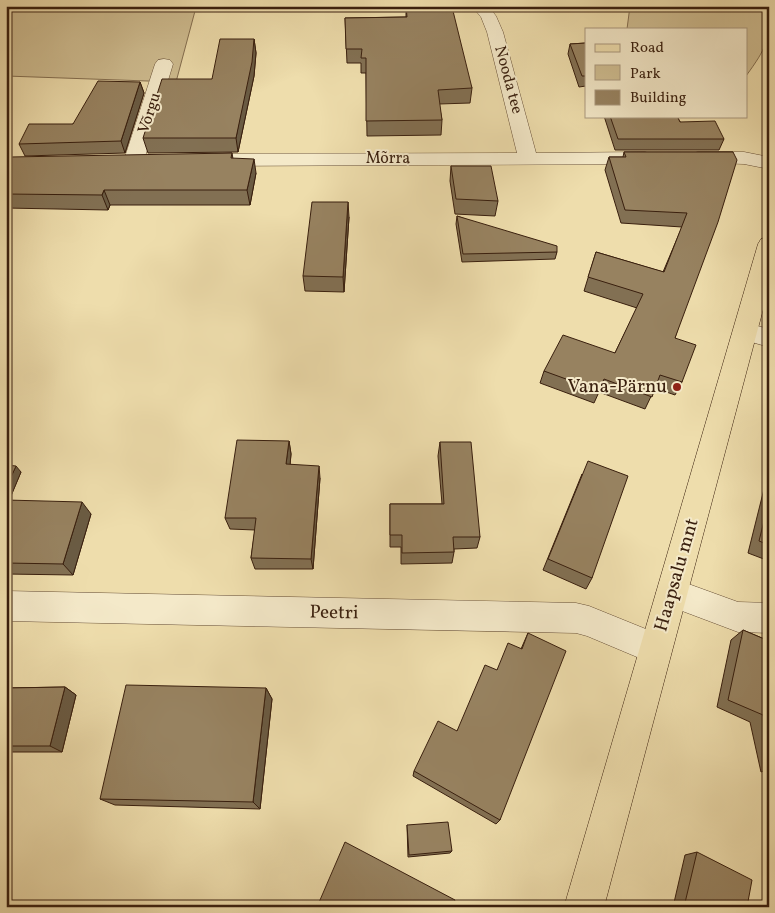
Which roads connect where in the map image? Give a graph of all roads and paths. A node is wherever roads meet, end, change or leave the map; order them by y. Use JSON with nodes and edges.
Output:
{"nodes":[{"id":1,"x":480,"y":6,"type":"edge"},
{"id":2,"x":164,"y":64,"type":"dead end"},
{"id":3,"x":528,"y":158,"type":"junction"},
{"id":4,"x":134,"y":160,"type":"junction"},
{"id":5,"x":154,"y":160,"type":"edge"},
{"id":6,"x":193,"y":160,"type":"edge"},
{"id":7,"x":114,"y":161,"type":"edge"},
{"id":8,"x":769,"y":163,"type":"edge"},
{"id":9,"x":769,"y":244,"type":"edge"},
{"id":10,"x":757,"y":335,"type":"edge"},
{"id":11,"x":672,"y":593,"type":"junction"},
{"id":12,"x":6,"y":606,"type":"edge"},
{"id":13,"x":769,"y":618,"type":"edge"},
{"id":14,"x":656,"y":649,"type":"junction"},
{"id":15,"x":584,"y":907,"type":"edge"}],
"edges":[{"from":1,"to":3,"type":"street","name":"Nooda tee"},
{"from":2,"to":4,"type":"street","name":"Võrgu"},
{"from":3,"to":6,"type":"street","name":"Mõrra"},
{"from":3,"to":8,"type":"street","name":"Mõrra"},
{"from":4,"to":5,"type":"street"},
{"from":4,"to":7,"type":"street"},
{"from":9,"to":10,"type":"main road","name":"Haapsalu mnt"},
{"from":10,"to":11,"type":"main road","name":"Haapsalu mnt"},
{"from":11,"to":13,"type":"street"},
{"from":11,"to":14,"type":"main road","name":"Haapsalu mnt"},
{"from":12,"to":14,"type":"street","name":"Peetri"},
{"from":14,"to":15,"type":"main road","name":"Haapsalu mnt"}]}
